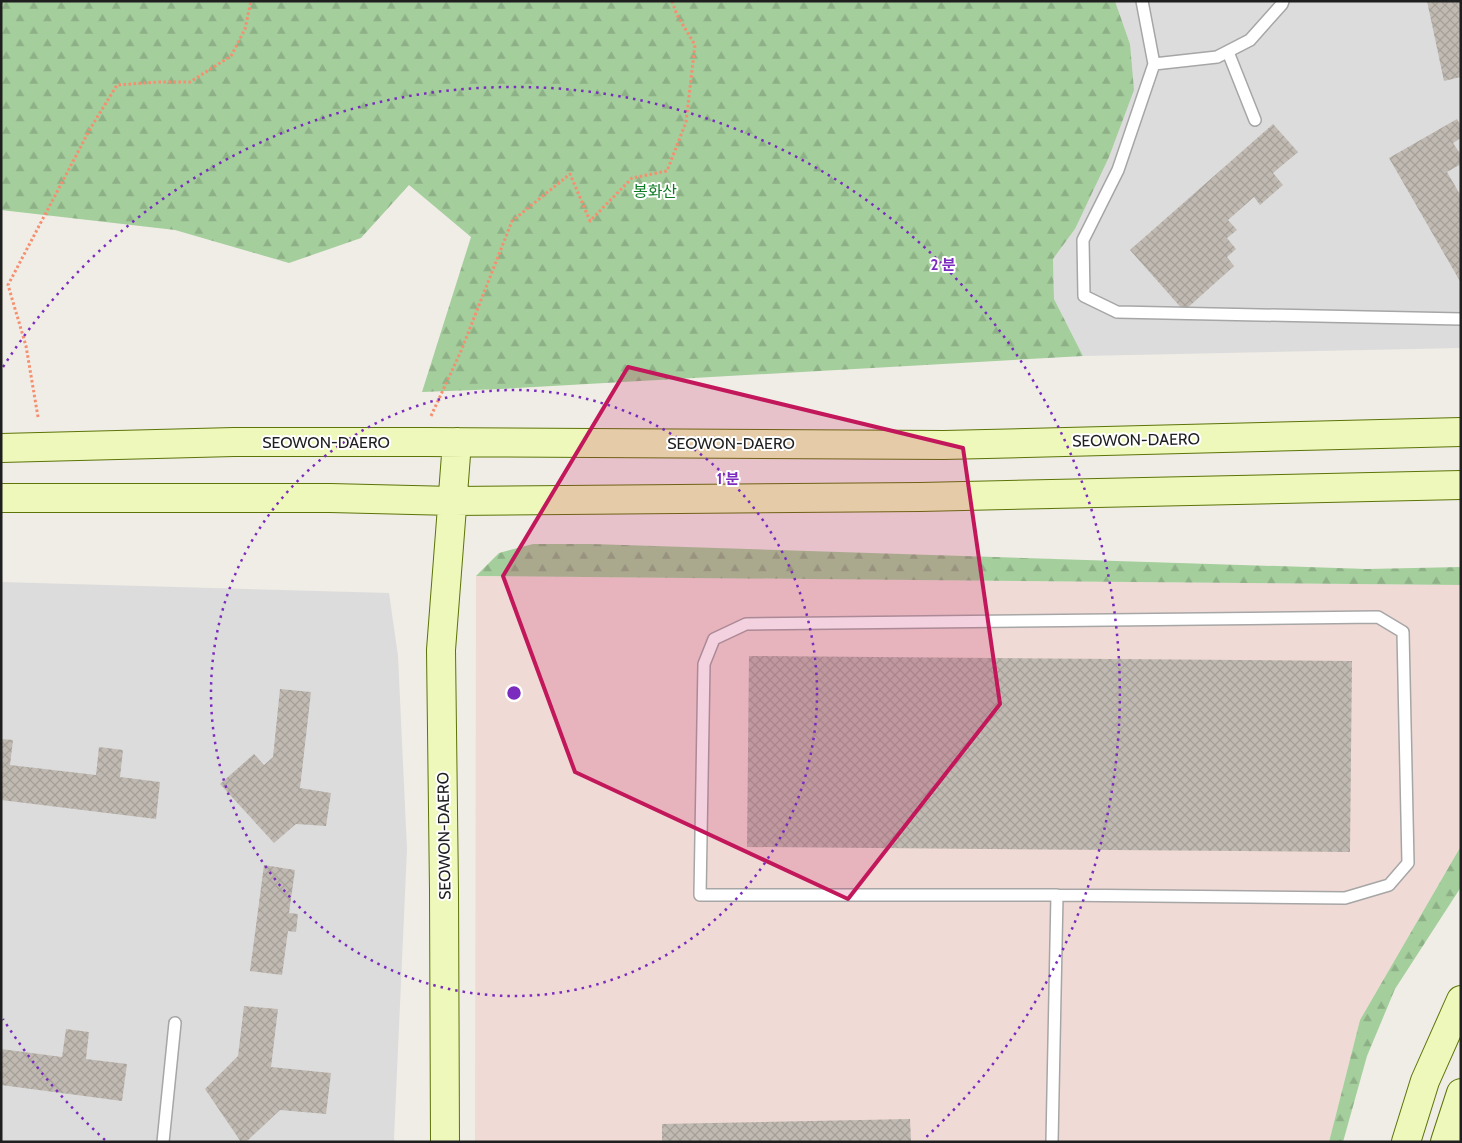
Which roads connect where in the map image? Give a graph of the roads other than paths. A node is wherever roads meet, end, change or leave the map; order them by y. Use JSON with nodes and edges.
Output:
{"nodes":[{"id":1,"x":1142,"y":1,"type":"edge"},
{"id":2,"x":1283,"y":1,"type":"edge"},
{"id":3,"x":1228,"y":52,"type":"junction"},
{"id":4,"x":1154,"y":64,"type":"junction"},
{"id":5,"x":1254,"y":120,"type":"dead end"},
{"id":6,"x":1461,"y":319,"type":"edge"},
{"id":7,"x":1461,"y":432,"type":"edge"},
{"id":8,"x":457,"y":442,"type":"junction"},
{"id":9,"x":1,"y":448,"type":"edge"},
{"id":10,"x":1461,"y":485,"type":"edge"},
{"id":11,"x":1,"y":498,"type":"edge"},
{"id":12,"x":452,"y":501,"type":"junction"},
{"id":13,"x":1057,"y":895,"type":"junction"},
{"id":14,"x":1461,"y":1000,"type":"edge"},
{"id":15,"x":175,"y":1023,"type":"dead end"},
{"id":16,"x":1461,"y":1093,"type":"edge"},
{"id":17,"x":163,"y":1142,"type":"edge"},
{"id":18,"x":445,"y":1142,"type":"edge"},
{"id":19,"x":1052,"y":1142,"type":"edge"},
{"id":20,"x":1406,"y":1142,"type":"edge"},
{"id":21,"x":1445,"y":1142,"type":"edge"}],
"edges":[{"from":1,"to":4,"type":"lane"},
{"from":2,"to":3,"type":"lane"},
{"from":3,"to":4,"type":"lane"},
{"from":3,"to":5,"type":"lane"},
{"from":4,"to":6,"type":"lane"},
{"from":7,"to":8,"type":"street","name":"SEOWON-DAERO"},
{"from":8,"to":9,"type":"street","name":"SEOWON-DAERO"},
{"from":8,"to":12,"type":"street","name":"SEOWON-DAERO"},
{"from":10,"to":12,"type":"street"},
{"from":11,"to":12,"type":"street"},
{"from":12,"to":18,"type":"street","name":"SEOWON-DAERO"},
{"from":13,"to":13,"type":"lane"},
{"from":13,"to":19,"type":"lane"},
{"from":14,"to":20,"type":"street"},
{"from":15,"to":17,"type":"lane"},
{"from":16,"to":21,"type":"street"}]}
